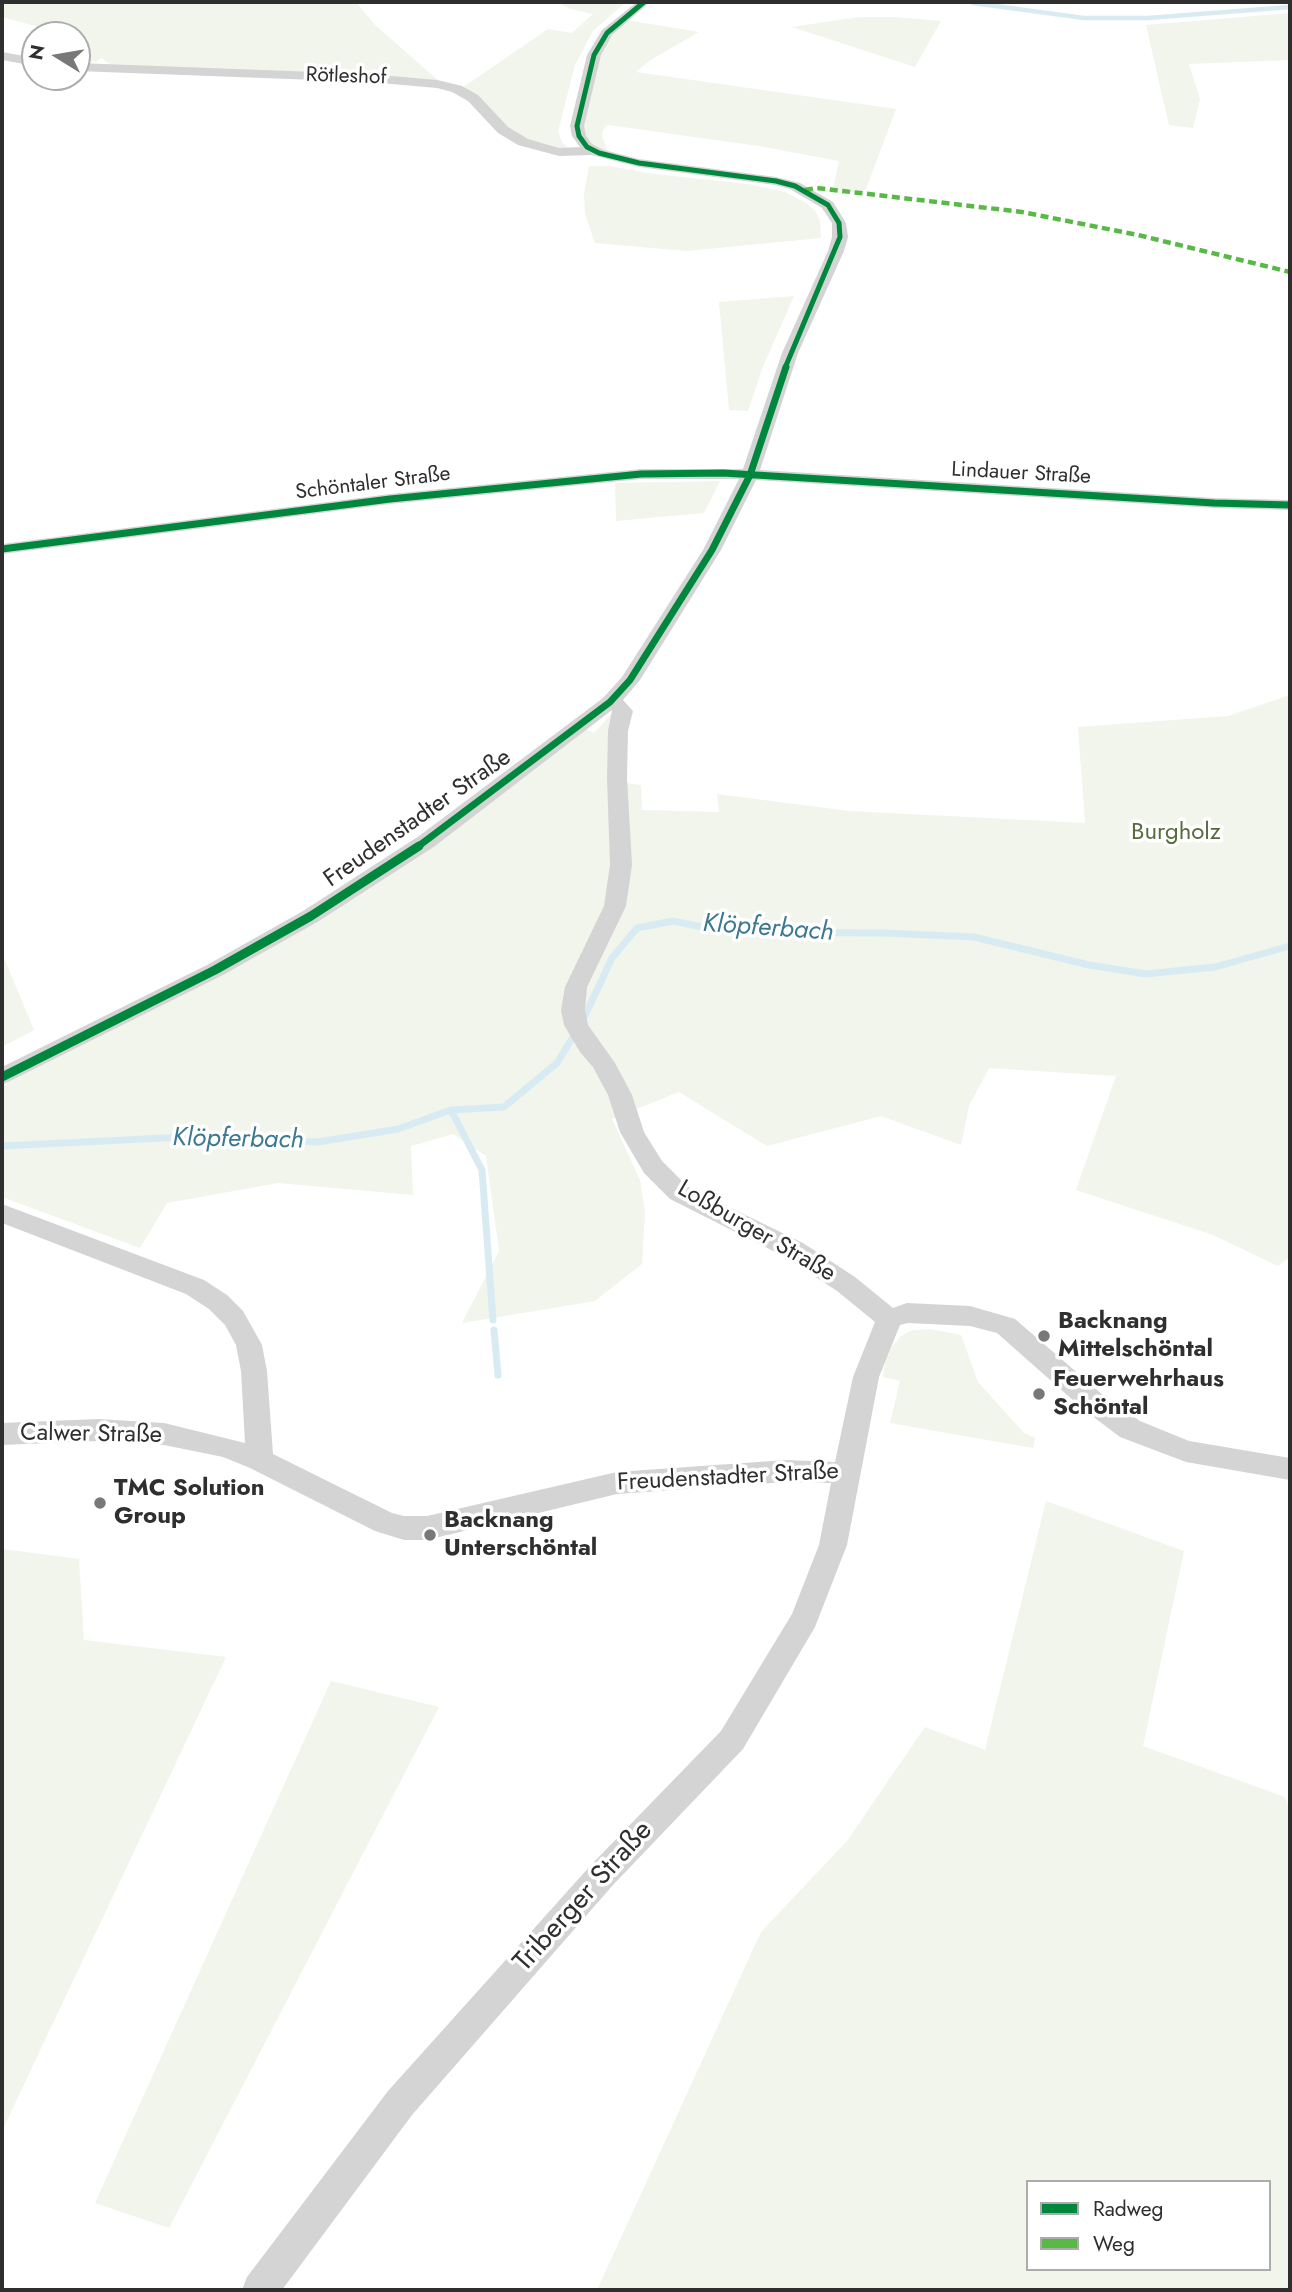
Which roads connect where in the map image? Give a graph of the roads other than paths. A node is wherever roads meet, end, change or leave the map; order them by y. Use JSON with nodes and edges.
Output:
{"nodes":[{"id":1,"x":644,"y":2,"type":"edge"},
{"id":2,"x":2,"y":56,"type":"edge"},
{"id":3,"x":21,"y":59,"type":"edge"},
{"id":4,"x":91,"y":68,"type":"edge"},
{"id":5,"x":592,"y":151,"type":"junction"},
{"id":6,"x":750,"y":475,"type":"junction"},
{"id":7,"x":1290,"y":505,"type":"edge"},
{"id":8,"x":2,"y":549,"type":"edge"},
{"id":9,"x":610,"y":702,"type":"junction"},
{"id":10,"x":2,"y":1077,"type":"edge"},
{"id":11,"x":2,"y":1213,"type":"edge"},
{"id":12,"x":889,"y":1319,"type":"junction"},
{"id":13,"x":2,"y":1434,"type":"edge"},
{"id":14,"x":260,"y":1460,"type":"junction"},
{"id":15,"x":1290,"y":1469,"type":"edge"},
{"id":16,"x":849,"y":1473,"type":"junction"},
{"id":17,"x":260,"y":2290,"type":"edge"}],
"edges":[{"from":1,"to":5,"type":"street"},
{"from":2,"to":3,"type":"street"},
{"from":4,"to":5,"type":"street","name":"Rötleshof"},
{"from":5,"to":6,"type":"street","name":"Rötleshof"},
{"from":6,"to":7,"type":"street","name":"Lindauer Straße"},
{"from":6,"to":8,"type":"street","name":"Schöntaler Straße"},
{"from":6,"to":9,"type":"street","name":"Freudenstadter Straße"},
{"from":9,"to":10,"type":"street","name":"Freudenstadter Straße"},
{"from":9,"to":12,"type":"street","name":"Loßburger Straße"},
{"from":11,"to":14,"type":"street"},
{"from":12,"to":15,"type":"street"},
{"from":12,"to":16,"type":"street","name":"Freudenstadter Straße"},
{"from":13,"to":14,"type":"street","name":"Calwer Straße"},
{"from":14,"to":16,"type":"street","name":"Freudenstadter Straße"},
{"from":16,"to":17,"type":"street","name":"Triberger Straße"}]}
